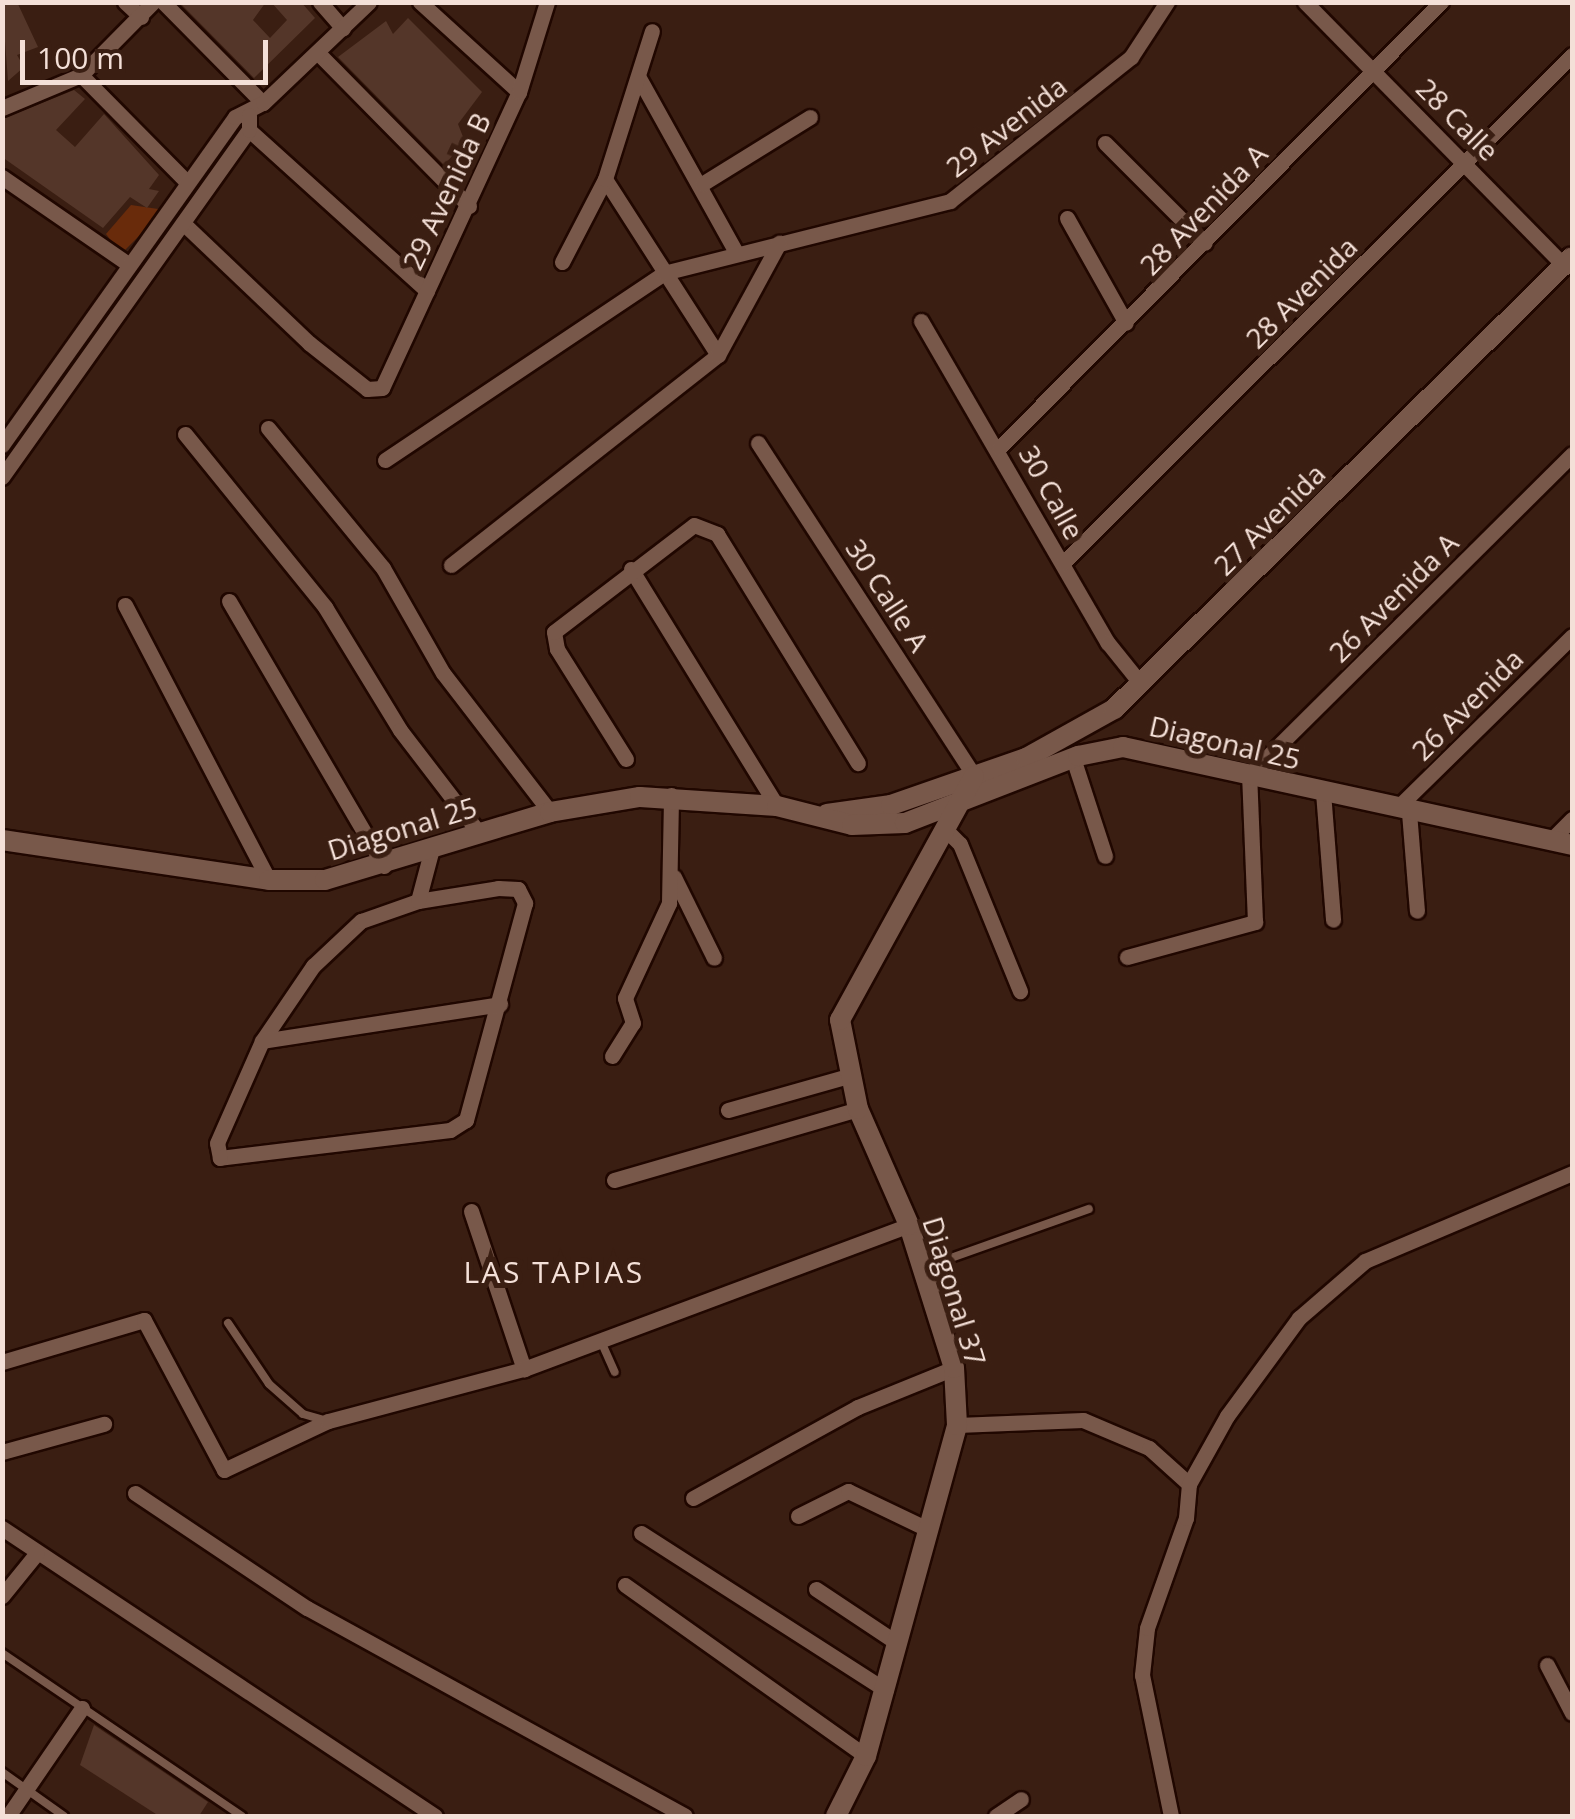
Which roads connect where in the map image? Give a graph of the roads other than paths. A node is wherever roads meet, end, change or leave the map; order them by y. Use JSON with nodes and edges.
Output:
{"nodes":[{"id":1,"x":124,"y":2,"type":"edge"},
{"id":2,"x":152,"y":2,"type":"edge"},
{"id":3,"x":162,"y":2,"type":"edge"},
{"id":4,"x":320,"y":2,"type":"edge"},
{"id":5,"x":369,"y":2,"type":"edge"},
{"id":6,"x":420,"y":2,"type":"edge"},
{"id":7,"x":546,"y":2,"type":"edge"},
{"id":8,"x":1167,"y":2,"type":"edge"},
{"id":9,"x":1305,"y":2,"type":"edge"},
{"id":10,"x":1441,"y":2,"type":"edge"},
{"id":11,"x":140,"y":17,"type":"junction"},
{"id":12,"x":343,"y":28,"type":"junction"},
{"id":13,"x":652,"y":31,"type":"dead end"},
{"id":14,"x":318,"y":53,"type":"junction"},
{"id":15,"x":1572,"y":55,"type":"edge"},
{"id":16,"x":1373,"y":72,"type":"junction"},
{"id":17,"x":81,"y":75,"type":"junction"},
{"id":18,"x":638,"y":78,"type":"junction"},
{"id":19,"x":519,"y":92,"type":"junction"},
{"id":20,"x":264,"y":102,"type":"junction"},
{"id":21,"x":2,"y":108,"type":"edge"},
{"id":22,"x":810,"y":117,"type":"dead end"},
{"id":23,"x":249,"y":122,"type":"junction"},
{"id":24,"x":1105,"y":143,"type":"dead end"},
{"id":25,"x":1465,"y":165,"type":"junction"},
{"id":26,"x":2,"y":177,"type":"edge"},
{"id":27,"x":606,"y":179,"type":"junction"},
{"id":28,"x":186,"y":181,"type":"junction"},
{"id":29,"x":702,"y":184,"type":"junction"},
{"id":30,"x":469,"y":206,"type":"junction"},
{"id":31,"x":1067,"y":218,"type":"dead end"},
{"id":32,"x":183,"y":223,"type":"junction"},
{"id":33,"x":778,"y":243,"type":"junction"},
{"id":34,"x":1205,"y":243,"type":"junction"},
{"id":35,"x":737,"y":254,"type":"junction"},
{"id":36,"x":562,"y":262,"type":"dead end"},
{"id":37,"x":128,"y":264,"type":"junction"},
{"id":38,"x":1570,"y":266,"type":"edge"},
{"id":39,"x":664,"y":274,"type":"junction"},
{"id":40,"x":427,"y":291,"type":"junction"},
{"id":41,"x":921,"y":322,"type":"dead end"},
{"id":42,"x":1126,"y":323,"type":"junction"},
{"id":43,"x":718,"y":355,"type":"junction"},
{"id":44,"x":268,"y":428,"type":"dead end"},
{"id":45,"x":185,"y":434,"type":"dead end"},
{"id":46,"x":758,"y":444,"type":"dead end"},
{"id":47,"x":2,"y":445,"type":"edge"},
{"id":48,"x":999,"y":448,"type":"junction"},
{"id":49,"x":1572,"y":454,"type":"edge"},
{"id":50,"x":385,"y":460,"type":"dead end"},
{"id":51,"x":2,"y":477,"type":"edge"},
{"id":52,"x":1062,"y":563,"type":"junction"},
{"id":53,"x":451,"y":565,"type":"dead end"},
{"id":54,"x":631,"y":569,"type":"junction"},
{"id":55,"x":230,"y":601,"type":"dead end"},
{"id":56,"x":125,"y":605,"type":"dead end"},
{"id":57,"x":1572,"y":636,"type":"edge"},
{"id":58,"x":1142,"y":684,"type":"junction"},
{"id":59,"x":1098,"y":720,"type":"junction"},
{"id":60,"x":1109,"y":748,"type":"junction"},
{"id":61,"x":626,"y":758,"type":"dead end"},
{"id":62,"x":1073,"y":758,"type":"junction"},
{"id":63,"x":858,"y":763,"type":"dead end"},
{"id":64,"x":1249,"y":775,"type":"junction"},
{"id":65,"x":974,"y":776,"type":"junction"},
{"id":66,"x":1322,"y":792,"type":"junction"},
{"id":67,"x":672,"y":795,"type":"junction"},
{"id":68,"x":958,"y":805,"type":"junction"},
{"id":69,"x":777,"y":806,"type":"junction"},
{"id":70,"x":1403,"y":810,"type":"junction"},
{"id":71,"x":550,"y":812,"type":"junction"},
{"id":72,"x":815,"y":815,"type":"junction"},
{"id":73,"x":1572,"y":819,"type":"edge"},
{"id":74,"x":947,"y":830,"type":"junction"},
{"id":75,"x":479,"y":832,"type":"junction"},
{"id":76,"x":2,"y":840,"type":"edge"},
{"id":77,"x":1550,"y":841,"type":"junction"},
{"id":78,"x":1572,"y":846,"type":"edge"},
{"id":79,"x":430,"y":852,"type":"junction"},
{"id":80,"x":1105,"y":856,"type":"dead end"},
{"id":81,"x":384,"y":866,"type":"junction"},
{"id":82,"x":673,"y":874,"type":"junction"},
{"id":83,"x":269,"y":880,"type":"junction"},
{"id":84,"x":418,"y":901,"type":"junction"},
{"id":85,"x":1417,"y":911,"type":"dead end"},
{"id":86,"x":1333,"y":920,"type":"dead end"},
{"id":87,"x":1127,"y":957,"type":"dead end"},
{"id":88,"x":714,"y":958,"type":"dead end"},
{"id":89,"x":1020,"y":991,"type":"dead end"},
{"id":90,"x":500,"y":1004,"type":"junction"},
{"id":91,"x":262,"y":1041,"type":"junction"},
{"id":92,"x":612,"y":1056,"type":"dead end"},
{"id":93,"x":848,"y":1076,"type":"junction"},
{"id":94,"x":858,"y":1109,"type":"junction"},
{"id":95,"x":728,"y":1110,"type":"dead end"},
{"id":96,"x":1572,"y":1173,"type":"edge"},
{"id":97,"x":614,"y":1180,"type":"dead end"},
{"id":98,"x":1089,"y":1209,"type":"dead end"},
{"id":99,"x":472,"y":1211,"type":"dead end"},
{"id":100,"x":908,"y":1225,"type":"junction"},
{"id":101,"x":922,"y":1268,"type":"junction"},
{"id":102,"x":228,"y":1324,"type":"dead end"},
{"id":103,"x":600,"y":1339,"type":"junction"},
{"id":104,"x":2,"y":1362,"type":"edge"},
{"id":105,"x":954,"y":1368,"type":"junction"},
{"id":106,"x":524,"y":1369,"type":"junction"},
{"id":107,"x":616,"y":1372,"type":"dead end"},
{"id":108,"x":328,"y":1421,"type":"junction"},
{"id":109,"x":104,"y":1424,"type":"dead end"},
{"id":110,"x":957,"y":1425,"type":"junction"},
{"id":111,"x":2,"y":1452,"type":"edge"},
{"id":112,"x":1190,"y":1484,"type":"junction"},
{"id":113,"x":135,"y":1493,"type":"dead end"},
{"id":114,"x":693,"y":1498,"type":"dead end"},
{"id":115,"x":798,"y":1516,"type":"dead end"},
{"id":116,"x":923,"y":1527,"type":"junction"},
{"id":117,"x":2,"y":1528,"type":"edge"},
{"id":118,"x":641,"y":1533,"type":"dead end"},
{"id":119,"x":37,"y":1553,"type":"junction"},
{"id":120,"x":625,"y":1586,"type":"dead end"},
{"id":121,"x":816,"y":1589,"type":"dead end"},
{"id":122,"x":2,"y":1596,"type":"edge"},
{"id":123,"x":897,"y":1643,"type":"junction"},
{"id":124,"x":2,"y":1653,"type":"edge"},
{"id":125,"x":1547,"y":1666,"type":"dead end"},
{"id":126,"x":886,"y":1690,"type":"junction"},
{"id":127,"x":1571,"y":1706,"type":"edge"},
{"id":128,"x":82,"y":1708,"type":"junction"},
{"id":129,"x":866,"y":1756,"type":"junction"},
{"id":130,"x":2,"y":1772,"type":"edge"},
{"id":131,"x":26,"y":1788,"type":"junction"},
{"id":132,"x":1021,"y":1798,"type":"dead end"},
{"id":133,"x":842,"y":1814,"type":"edge"},
{"id":134,"x":8,"y":1816,"type":"edge"},
{"id":135,"x":64,"y":1816,"type":"edge"},
{"id":136,"x":242,"y":1816,"type":"edge"},
{"id":137,"x":435,"y":1816,"type":"edge"},
{"id":138,"x":685,"y":1816,"type":"edge"},
{"id":139,"x":996,"y":1816,"type":"edge"},
{"id":140,"x":1171,"y":1816,"type":"edge"}],
"edges":[{"from":1,"to":11,"type":"street"},
{"from":2,"to":11,"type":"street"},
{"from":3,"to":20,"type":"street"},
{"from":4,"to":12,"type":"street"},
{"from":5,"to":12,"type":"street"},
{"from":6,"to":19,"type":"street"},
{"from":7,"to":19,"type":"street","name":"29 Avenida B"},
{"from":8,"to":33,"type":"street","name":"29 Avenida"},
{"from":9,"to":16,"type":"street","name":"28 Calle"},
{"from":10,"to":16,"type":"street","name":"28 Avenida A"},
{"from":11,"to":17,"type":"street"},
{"from":12,"to":14,"type":"street"},
{"from":13,"to":18,"type":"street"},
{"from":14,"to":20,"type":"street"},
{"from":14,"to":30,"type":"street"},
{"from":15,"to":25,"type":"street","name":"28 Avenida"},
{"from":16,"to":25,"type":"street","name":"28 Calle"},
{"from":16,"to":34,"type":"street","name":"28 Avenida A"},
{"from":17,"to":21,"type":"street"},
{"from":17,"to":28,"type":"street"},
{"from":18,"to":27,"type":"street"},
{"from":18,"to":29,"type":"street"},
{"from":19,"to":30,"type":"street","name":"29 Avenida B"},
{"from":20,"to":23,"type":"street"},
{"from":22,"to":29,"type":"street"},
{"from":23,"to":28,"type":"street"},
{"from":23,"to":32,"type":"street"},
{"from":23,"to":40,"type":"street"},
{"from":24,"to":34,"type":"street"},
{"from":25,"to":38,"type":"street","name":"28 Calle"},
{"from":25,"to":52,"type":"street","name":"28 Avenida"},
{"from":26,"to":37,"type":"street"},
{"from":27,"to":36,"type":"street"},
{"from":27,"to":39,"type":"street"},
{"from":28,"to":37,"type":"street"},
{"from":29,"to":35,"type":"street"},
{"from":30,"to":40,"type":"street","name":"29 Avenida B"},
{"from":31,"to":42,"type":"street"},
{"from":32,"to":40,"type":"street","name":"29 Avenida B"},
{"from":32,"to":51,"type":"street"},
{"from":33,"to":35,"type":"street","name":"29 Avenida"},
{"from":33,"to":43,"type":"street"},
{"from":34,"to":42,"type":"street","name":"28 Avenida A"},
{"from":35,"to":39,"type":"street","name":"29 Avenida"},
{"from":37,"to":47,"type":"street"},
{"from":38,"to":58,"type":"main road","name":"27 Avenida"},
{"from":39,"to":43,"type":"street"},
{"from":39,"to":50,"type":"street","name":"29 Avenida"},
{"from":41,"to":48,"type":"street","name":"30 Calle"},
{"from":42,"to":48,"type":"street","name":"28 Avenida A"},
{"from":43,"to":53,"type":"street"},
{"from":44,"to":71,"type":"street"},
{"from":45,"to":75,"type":"street"},
{"from":46,"to":65,"type":"street","name":"30 Calle A"},
{"from":48,"to":52,"type":"street","name":"30 Calle"},
{"from":49,"to":64,"type":"street","name":"26 Avenida A"},
{"from":52,"to":58,"type":"street","name":"30 Calle"},
{"from":54,"to":61,"type":"street"},
{"from":54,"to":63,"type":"street"},
{"from":54,"to":69,"type":"street"},
{"from":55,"to":81,"type":"street"},
{"from":56,"to":83,"type":"street"},
{"from":57,"to":70,"type":"street","name":"26 Avenida"},
{"from":58,"to":59,"type":"main road","name":"27 Avenida"},
{"from":59,"to":60,"type":"main road"},
{"from":59,"to":65,"type":"main road","name":"27 Avenida"},
{"from":60,"to":62,"type":"main road","name":"Diagonal 25"},
{"from":60,"to":64,"type":"main road","name":"Diagonal 25"},
{"from":62,"to":68,"type":"main road","name":"Diagonal 25"},
{"from":62,"to":80,"type":"street"},
{"from":64,"to":66,"type":"main road","name":"Diagonal 25"},
{"from":64,"to":87,"type":"street"},
{"from":65,"to":68,"type":"main road","name":"Diagonal 37"},
{"from":65,"to":72,"type":"main road","name":"Diagonal 25"},
{"from":66,"to":70,"type":"main road","name":"Diagonal 25"},
{"from":66,"to":86,"type":"street"},
{"from":67,"to":69,"type":"main road","name":"Diagonal 25"},
{"from":67,"to":71,"type":"main road","name":"Diagonal 25"},
{"from":67,"to":82,"type":"street"},
{"from":68,"to":72,"type":"main road","name":"Diagonal 25"},
{"from":68,"to":74,"type":"main road","name":"Diagonal 37"},
{"from":69,"to":72,"type":"main road","name":"Diagonal 25"},
{"from":70,"to":77,"type":"main road","name":"Diagonal 25"},
{"from":70,"to":85,"type":"street"},
{"from":71,"to":75,"type":"main road","name":"Diagonal 25"},
{"from":73,"to":77,"type":"street"},
{"from":74,"to":89,"type":"street"},
{"from":74,"to":93,"type":"main road","name":"Diagonal 37"},
{"from":75,"to":79,"type":"main road","name":"Diagonal 25"},
{"from":76,"to":83,"type":"main road","name":"Diagonal 25"},
{"from":77,"to":78,"type":"main road","name":"Diagonal 25"},
{"from":79,"to":81,"type":"main road","name":"Diagonal 25"},
{"from":79,"to":84,"type":"street"},
{"from":81,"to":83,"type":"main road","name":"Diagonal 25"},
{"from":82,"to":88,"type":"street"},
{"from":82,"to":92,"type":"street"},
{"from":84,"to":90,"type":"street"},
{"from":84,"to":91,"type":"street"},
{"from":90,"to":91,"type":"street"},
{"from":90,"to":91,"type":"street"},
{"from":93,"to":94,"type":"main road","name":"Diagonal 37"},
{"from":93,"to":95,"type":"street"},
{"from":94,"to":97,"type":"street"},
{"from":94,"to":100,"type":"main road","name":"Diagonal 37"},
{"from":96,"to":112,"type":"street"},
{"from":98,"to":101,"type":"lane"},
{"from":99,"to":106,"type":"street"},
{"from":100,"to":101,"type":"main road","name":"Diagonal 37"},
{"from":100,"to":103,"type":"street"},
{"from":101,"to":105,"type":"main road","name":"Diagonal 37"},
{"from":102,"to":108,"type":"lane"},
{"from":103,"to":106,"type":"street"},
{"from":103,"to":107,"type":"lane"},
{"from":104,"to":108,"type":"street"},
{"from":105,"to":110,"type":"main road","name":"Diagonal 37"},
{"from":105,"to":114,"type":"street"},
{"from":106,"to":108,"type":"street"},
{"from":109,"to":111,"type":"street"},
{"from":110,"to":112,"type":"street"},
{"from":110,"to":116,"type":"main road","name":"Diagonal 37"},
{"from":112,"to":140,"type":"street"},
{"from":113,"to":138,"type":"street"},
{"from":115,"to":116,"type":"street"},
{"from":116,"to":123,"type":"main road","name":"Diagonal 37"},
{"from":117,"to":119,"type":"street"},
{"from":118,"to":126,"type":"street"},
{"from":119,"to":122,"type":"street"},
{"from":119,"to":137,"type":"street"},
{"from":120,"to":129,"type":"street"},
{"from":121,"to":123,"type":"street"},
{"from":123,"to":126,"type":"main road","name":"Diagonal 37"},
{"from":124,"to":128,"type":"lane"},
{"from":125,"to":127,"type":"street"},
{"from":126,"to":129,"type":"main road","name":"Diagonal 37"},
{"from":128,"to":131,"type":"street"},
{"from":128,"to":136,"type":"lane"},
{"from":129,"to":133,"type":"main road","name":"Diagonal 37"},
{"from":130,"to":131,"type":"lane"},
{"from":131,"to":134,"type":"street"},
{"from":131,"to":135,"type":"lane"},
{"from":132,"to":139,"type":"street"}]}
